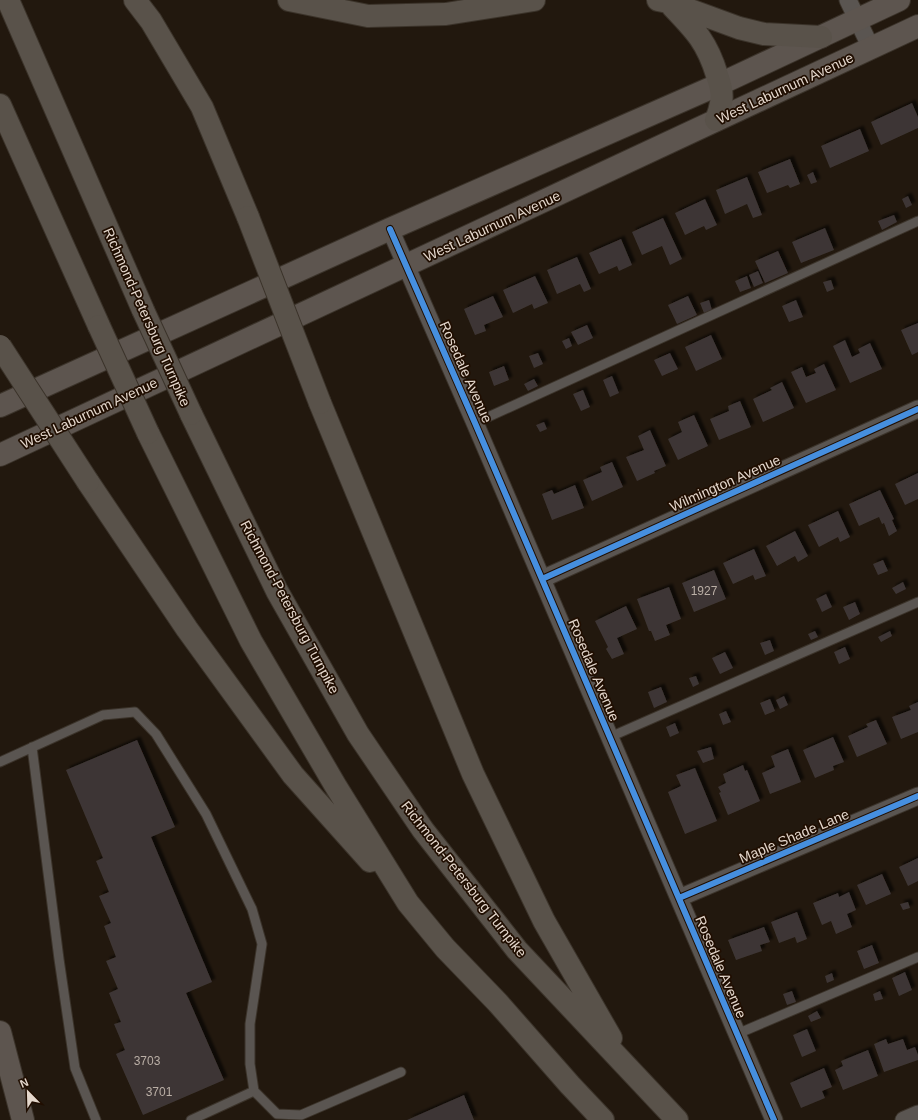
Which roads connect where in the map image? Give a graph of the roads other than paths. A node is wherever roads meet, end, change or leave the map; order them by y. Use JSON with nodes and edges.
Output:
{"nodes":[{"id":1,"x":8,"y":0,"type":"edge"},
{"id":2,"x":135,"y":0,"type":"edge"},
{"id":3,"x":289,"y":0,"type":"edge"},
{"id":4,"x":534,"y":0,"type":"edge"},
{"id":5,"x":848,"y":0,"type":"edge"},
{"id":6,"x":899,"y":0,"type":"edge"},
{"id":7,"x":663,"y":1,"type":"edge"},
{"id":8,"x":857,"y":20,"type":"junction"},
{"id":9,"x":918,"y":26,"type":"edge"},
{"id":10,"x":821,"y":37,"type":"junction"},
{"id":11,"x":870,"y":48,"type":"junction"},
{"id":12,"x":720,"y":84,"type":"junction"},
{"id":13,"x":0,"y":105,"type":"edge"},
{"id":14,"x":716,"y":120,"type":"junction"},
{"id":15,"x":918,"y":221,"type":"edge"},
{"id":16,"x":390,"y":229,"type":"junction"},
{"id":17,"x":406,"y":266,"type":"junction"},
{"id":18,"x":0,"y":346,"type":"edge"},
{"id":19,"x":0,"y":406,"type":"edge"},
{"id":20,"x":918,"y":409,"type":"edge"},
{"id":21,"x":476,"y":423,"type":"junction"},
{"id":22,"x":41,"y":436,"type":"junction"},
{"id":23,"x":0,"y":455,"type":"edge"},
{"id":24,"x":0,"y":471,"type":"edge"},
{"id":25,"x":542,"y":579,"type":"junction"},
{"id":26,"x":918,"y":602,"type":"edge"},
{"id":27,"x":610,"y":737,"type":"junction"},
{"id":28,"x":32,"y":747,"type":"junction"},
{"id":29,"x":0,"y":762,"type":"edge"},
{"id":30,"x":918,"y":796,"type":"edge"},
{"id":31,"x":679,"y":898,"type":"junction"},
{"id":32,"x":408,"y":903,"type":"junction"},
{"id":33,"x":918,"y":957,"type":"edge"},
{"id":34,"x":0,"y":1032,"type":"edge"},
{"id":35,"x":737,"y":1034,"type":"junction"},
{"id":36,"x":401,"y":1072,"type":"dead end"},
{"id":37,"x":631,"y":1072,"type":"junction"},
{"id":38,"x":254,"y":1091,"type":"junction"},
{"id":39,"x":918,"y":1114,"type":"edge"},
{"id":40,"x":23,"y":1120,"type":"edge"},
{"id":41,"x":96,"y":1120,"type":"edge"},
{"id":42,"x":191,"y":1120,"type":"edge"},
{"id":43,"x":603,"y":1120,"type":"edge"},
{"id":44,"x":677,"y":1120,"type":"edge"},
{"id":45,"x":774,"y":1120,"type":"edge"},
{"id":46,"x":904,"y":1120,"type":"edge"}],
"edges":[{"from":1,"to":37,"type":"highway","name":"Richmond-Petersburg Turnpike","bridge":true},
{"from":2,"to":37,"type":"highway","bridge":true},
{"from":3,"to":4,"type":"highway"},
{"from":5,"to":8,"type":"street"},
{"from":6,"to":8,"type":"main road"},
{"from":7,"to":10,"type":"highway"},
{"from":7,"to":12,"type":"highway"},
{"from":8,"to":10,"type":"main road"},
{"from":8,"to":11,"type":"street"},
{"from":9,"to":11,"type":"main road","name":"West Laburnum Avenue"},
{"from":10,"to":12,"type":"main road"},
{"from":11,"to":14,"type":"main road","name":"West Laburnum Avenue"},
{"from":12,"to":14,"type":"highway"},
{"from":12,"to":16,"type":"main road"},
{"from":13,"to":32,"type":"highway","bridge":true},
{"from":14,"to":17,"type":"main road","name":"West Laburnum Avenue"},
{"from":15,"to":21,"type":"lane"},
{"from":16,"to":17,"type":"street","name":"Rosedale Avenue"},
{"from":16,"to":19,"type":"main road"},
{"from":17,"to":21,"type":"street","name":"Rosedale Avenue"},
{"from":17,"to":22,"type":"main road","name":"West Laburnum Avenue"},
{"from":18,"to":32,"type":"highway","bridge":true},
{"from":20,"to":25,"type":"street","name":"Wilmington Avenue"},
{"from":21,"to":25,"type":"street","name":"Rosedale Avenue"},
{"from":22,"to":23,"type":"main road","name":"West Laburnum Avenue"},
{"from":22,"to":24,"type":"main road"},
{"from":25,"to":27,"type":"street","name":"Rosedale Avenue"},
{"from":26,"to":27,"type":"lane"},
{"from":27,"to":31,"type":"street","name":"Rosedale Avenue"},
{"from":28,"to":29,"type":"lane"},
{"from":28,"to":38,"type":"lane"},
{"from":28,"to":41,"type":"lane"},
{"from":30,"to":31,"type":"street","name":"Maple Shade Lane"},
{"from":31,"to":35,"type":"street","name":"Rosedale Avenue"},
{"from":32,"to":43,"type":"highway"},
{"from":33,"to":35,"type":"lane"},
{"from":34,"to":40,"type":"main road"},
{"from":35,"to":45,"type":"street","name":"Rosedale Avenue"},
{"from":36,"to":38,"type":"lane"},
{"from":37,"to":44,"type":"highway","name":"Richmond-Petersburg Turnpike"},
{"from":38,"to":42,"type":"lane"},
{"from":39,"to":46,"type":"street"}]}
